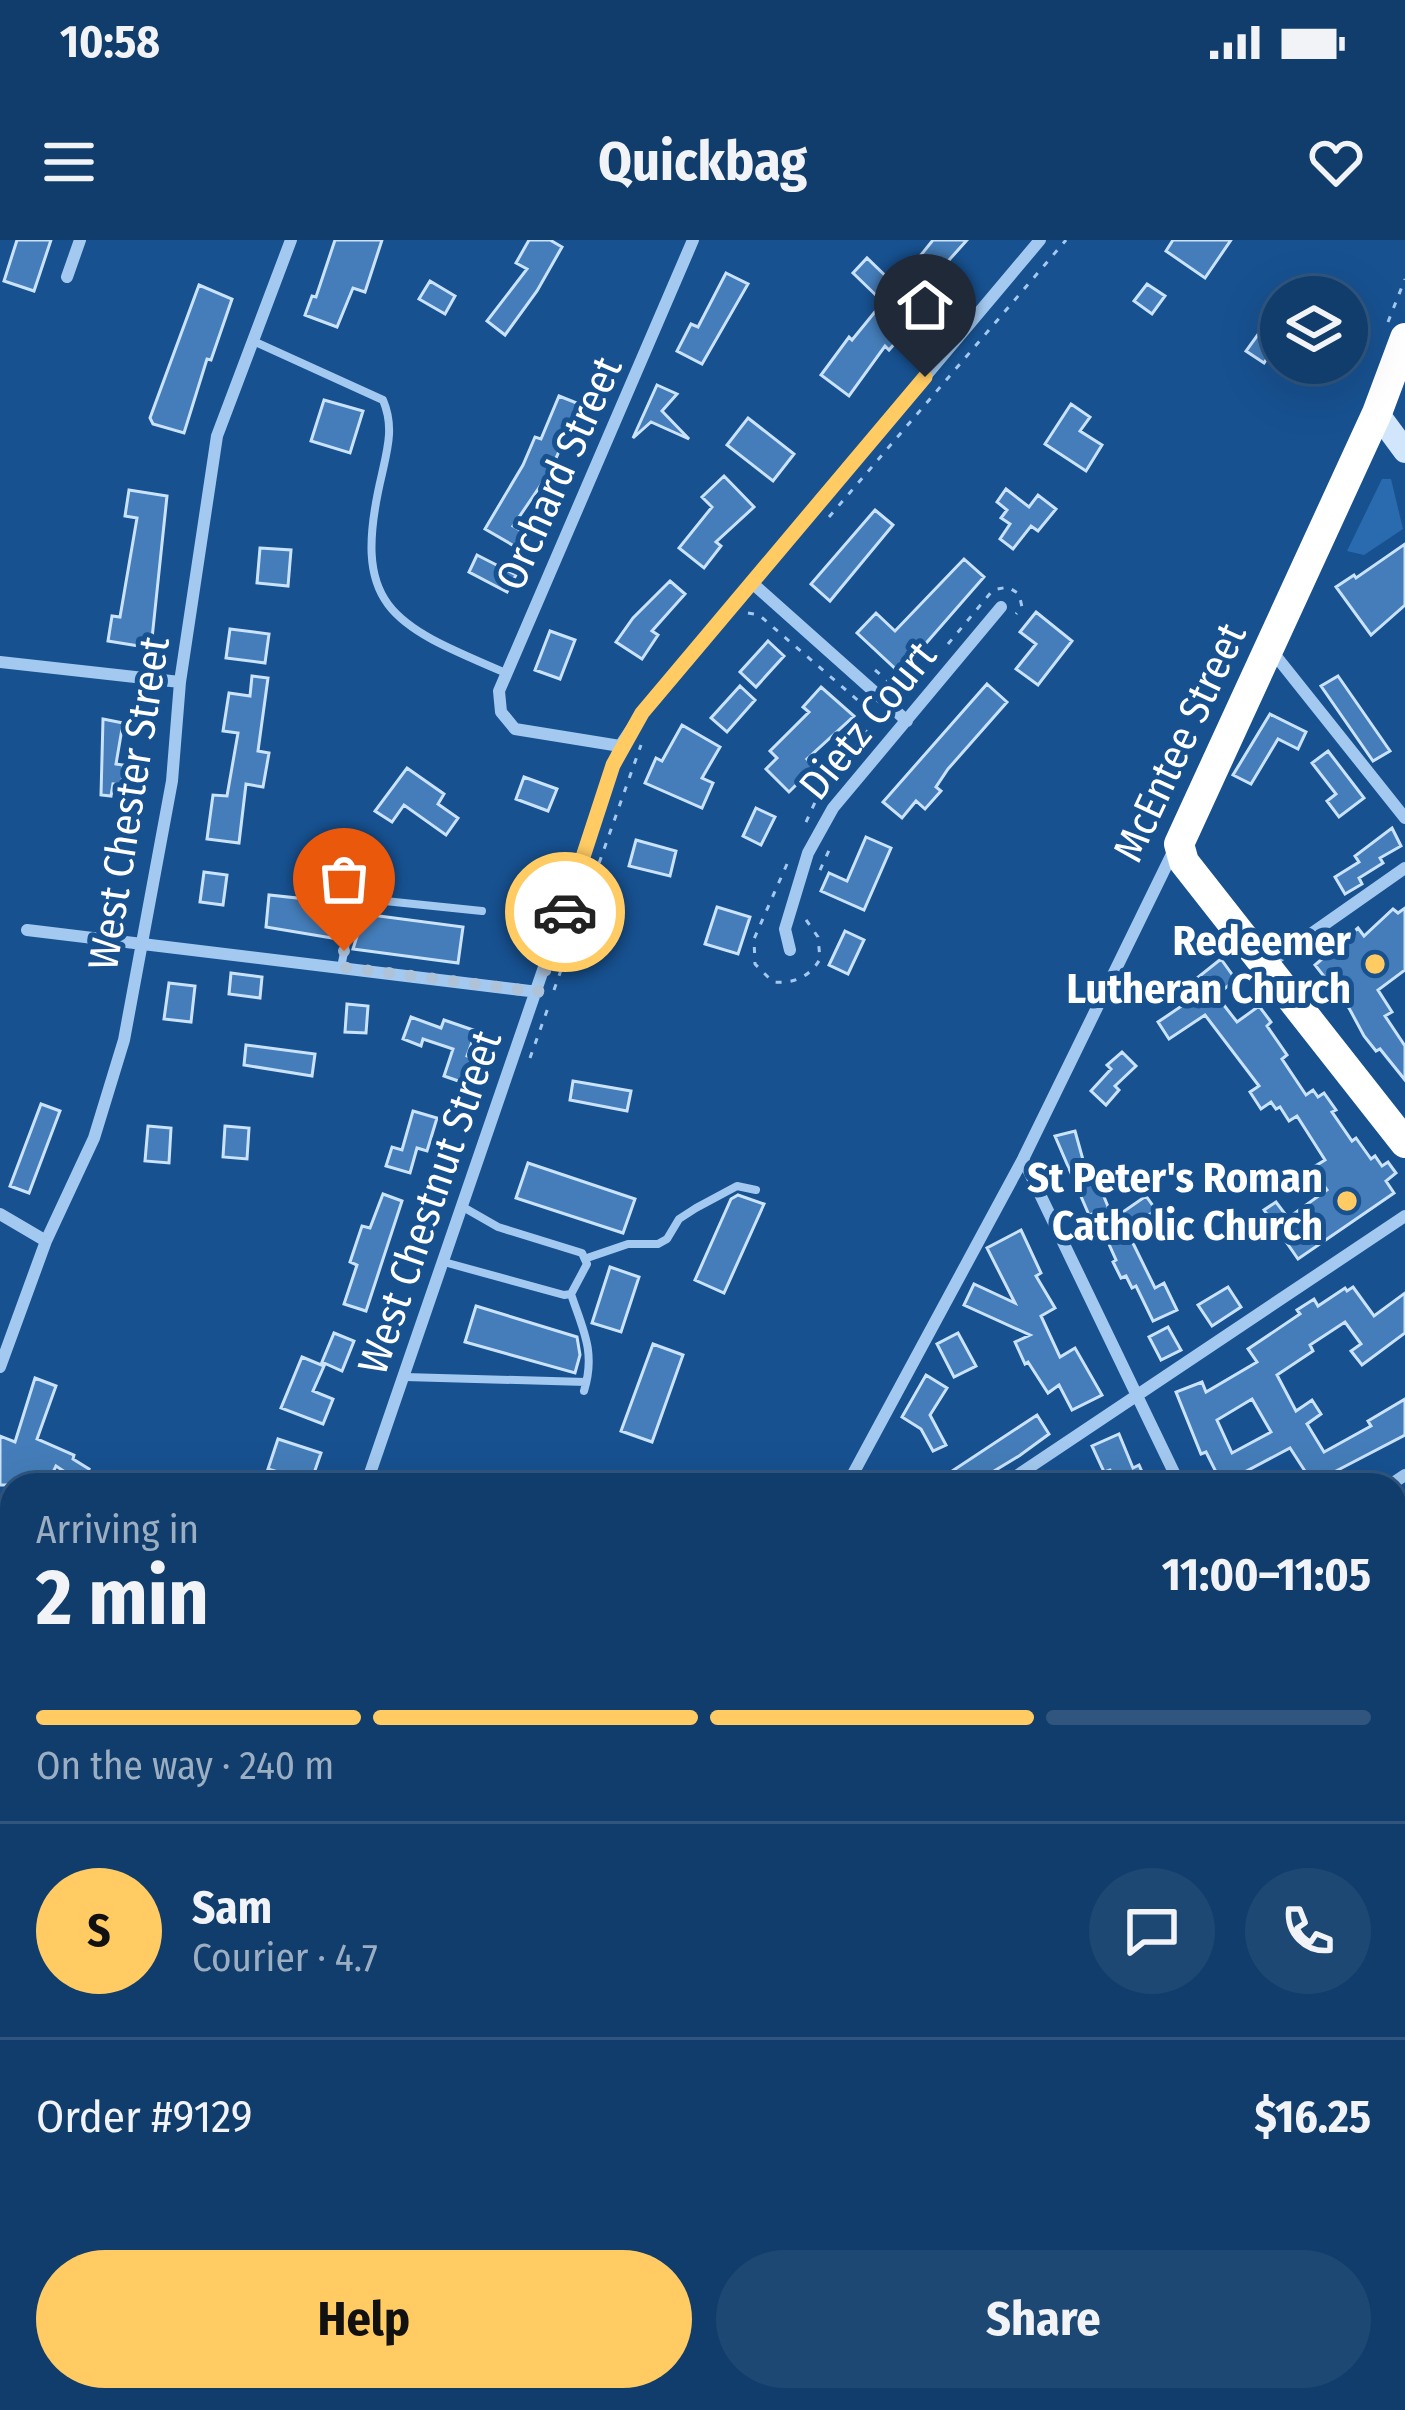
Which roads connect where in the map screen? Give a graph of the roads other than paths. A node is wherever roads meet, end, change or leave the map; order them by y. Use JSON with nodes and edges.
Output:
{"nodes":[{"id":1,"x":80,"y":240,"type":"edge"},
{"id":2,"x":291,"y":240,"type":"edge"},
{"id":3,"x":693,"y":240,"type":"edge"},
{"id":4,"x":1040,"y":240,"type":"edge"},
{"id":5,"x":67,"y":277,"type":"dead end"},
{"id":6,"x":1405,"y":338,"type":"edge"},
{"id":7,"x":254,"y":341,"type":"junction"},
{"id":8,"x":1377,"y":412,"type":"junction"},
{"id":9,"x":1405,"y":451,"type":"edge"},
{"id":10,"x":751,"y":582,"type":"junction"},
{"id":11,"x":1000,"y":607,"type":"dead end"},
{"id":12,"x":1270,"y":648,"type":"junction"},
{"id":13,"x":0,"y":662,"type":"edge"},
{"id":14,"x":506,"y":673,"type":"junction"},
{"id":15,"x":180,"y":682,"type":"junction"},
{"id":16,"x":907,"y":722,"type":"junction"},
{"id":17,"x":620,"y":746,"type":"junction"},
{"id":18,"x":1405,"y":818,"type":"edge"},
{"id":19,"x":1179,"y":844,"type":"junction"},
{"id":20,"x":1405,"y":868,"type":"edge"},
{"id":21,"x":482,"y":910,"type":"dead end"},
{"id":22,"x":27,"y":930,"type":"dead end"},
{"id":23,"x":143,"y":941,"type":"junction"},
{"id":24,"x":790,"y":950,"type":"dead end"},
{"id":25,"x":1267,"y":965,"type":"junction"},
{"id":26,"x":341,"y":967,"type":"junction"},
{"id":27,"x":538,"y":992,"type":"junction"},
{"id":28,"x":1405,"y":1143,"type":"edge"},
{"id":29,"x":1024,"y":1159,"type":"junction"},
{"id":30,"x":756,"y":1190,"type":"dead end"},
{"id":31,"x":463,"y":1208,"type":"junction"},
{"id":32,"x":0,"y":1214,"type":"edge"},
{"id":33,"x":1405,"y":1216,"type":"edge"},
{"id":34,"x":46,"y":1241,"type":"junction"},
{"id":35,"x":586,"y":1258,"type":"junction"},
{"id":36,"x":443,"y":1262,"type":"junction"},
{"id":37,"x":571,"y":1294,"type":"junction"},
{"id":38,"x":0,"y":1367,"type":"edge"},
{"id":39,"x":403,"y":1377,"type":"junction"},
{"id":40,"x":1138,"y":1394,"type":"junction"},
{"id":41,"x":370,"y":1473,"type":"edge"},
{"id":42,"x":854,"y":1473,"type":"edge"},
{"id":43,"x":1021,"y":1473,"type":"edge"},
{"id":44,"x":1174,"y":1473,"type":"edge"}],
"edges":[{"from":1,"to":5,"type":"street"},
{"from":2,"to":7,"type":"street","name":"West Chester Street"},
{"from":3,"to":14,"type":"street","name":"Orchard Street"},
{"from":4,"to":10,"type":"street","name":"West Chestnut Street"},
{"from":6,"to":8,"type":"highway","name":"McEntee Street"},
{"from":7,"to":14,"type":"lane"},
{"from":7,"to":15,"type":"street","name":"West Chester Street"},
{"from":8,"to":9,"type":"street"},
{"from":8,"to":12,"type":"highway","name":"McEntee Street"},
{"from":10,"to":16,"type":"street"},
{"from":10,"to":17,"type":"street","name":"West Chestnut Street"},
{"from":11,"to":16,"type":"street","name":"Dietz Court"},
{"from":12,"to":18,"type":"street"},
{"from":12,"to":19,"type":"highway","name":"McEntee Street"},
{"from":13,"to":15,"type":"street"},
{"from":14,"to":17,"type":"street"},
{"from":15,"to":23,"type":"street","name":"West Chester Street"},
{"from":16,"to":24,"type":"street","name":"Dietz Court"},
{"from":17,"to":27,"type":"street","name":"West Chestnut Street"},
{"from":19,"to":25,"type":"highway"},
{"from":19,"to":29,"type":"street","name":"McEntee Street"},
{"from":20,"to":25,"type":"street"},
{"from":21,"to":26,"type":"lane"},
{"from":22,"to":23,"type":"street"},
{"from":23,"to":26,"type":"street"},
{"from":23,"to":34,"type":"street","name":"West Chester Street"},
{"from":25,"to":28,"type":"highway"},
{"from":26,"to":27,"type":"street"},
{"from":27,"to":31,"type":"street","name":"West Chestnut Street"},
{"from":29,"to":40,"type":"street"},
{"from":29,"to":42,"type":"street","name":"McEntee Street"},
{"from":30,"to":35,"type":"lane"},
{"from":31,"to":35,"type":"lane"},
{"from":31,"to":36,"type":"street","name":"West Chestnut Street"},
{"from":32,"to":34,"type":"street"},
{"from":33,"to":40,"type":"street"},
{"from":34,"to":38,"type":"street","name":"West Chester Street"},
{"from":35,"to":37,"type":"lane"},
{"from":36,"to":37,"type":"lane"},
{"from":36,"to":39,"type":"street","name":"West Chestnut Street"},
{"from":37,"to":39,"type":"lane"},
{"from":39,"to":41,"type":"street","name":"West Chestnut Street"},
{"from":40,"to":43,"type":"street"},
{"from":40,"to":44,"type":"street"}]}
